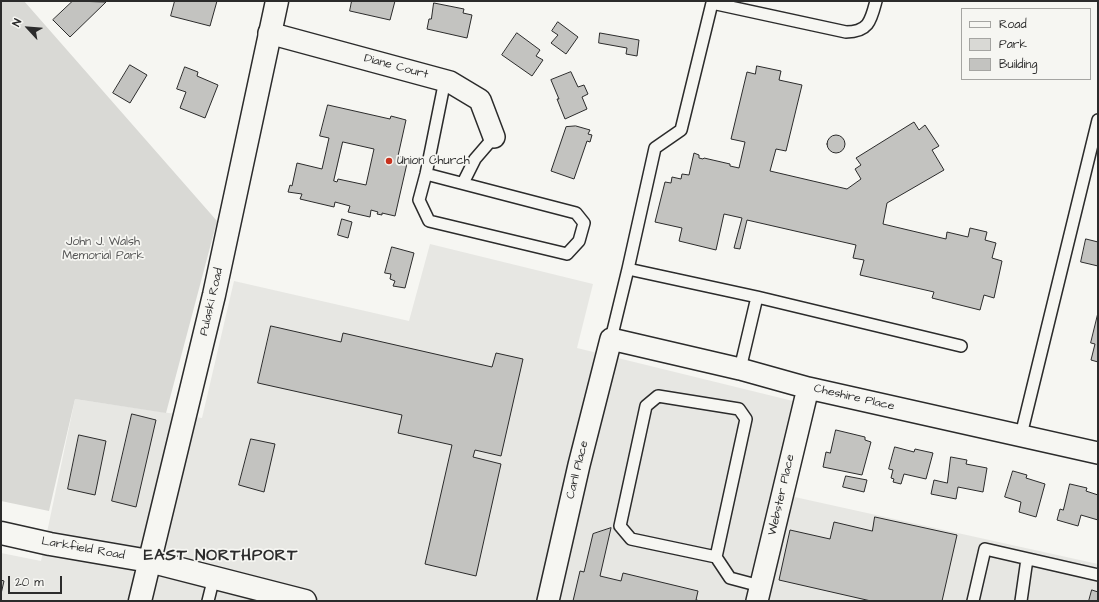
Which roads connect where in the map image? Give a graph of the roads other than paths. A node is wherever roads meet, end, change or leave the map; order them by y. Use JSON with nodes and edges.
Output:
{"nodes":[{"id":1,"x":277,"y":1,"type":"edge"},
{"id":2,"x":876,"y":1,"type":"edge"},
{"id":3,"x":269,"y":33,"type":"junction"},
{"id":4,"x":445,"y":80,"type":"junction"},
{"id":5,"x":1098,"y":120,"type":"edge"},
{"id":6,"x":494,"y":137,"type":"joint"},
{"id":7,"x":426,"y":174,"type":"junction"},
{"id":8,"x":463,"y":183,"type":"junction"},
{"id":9,"x":628,"y":269,"type":"junction"},
{"id":10,"x":757,"y":296,"type":"junction"},
{"id":11,"x":611,"y":339,"type":"junction"},
{"id":12,"x":961,"y":346,"type":"dead end"},
{"id":13,"x":740,"y":369,"type":"junction"},
{"id":14,"x":808,"y":388,"type":"junction"},
{"id":15,"x":1021,"y":436,"type":"junction"},
{"id":16,"x":1098,"y":453,"type":"edge"},
{"id":17,"x":1,"y":533,"type":"edge"},
{"id":18,"x":716,"y":557,"type":"junction"},
{"id":19,"x":1027,"y":559,"type":"junction"},
{"id":20,"x":149,"y":561,"type":"junction"},
{"id":21,"x":1098,"y":575,"type":"edge"},
{"id":22,"x":214,"y":578,"type":"junction"},
{"id":23,"x":759,"y":593,"type":"edge"},
{"id":24,"x":140,"y":601,"type":"edge"},
{"id":25,"x":208,"y":601,"type":"edge"},
{"id":26,"x":305,"y":601,"type":"edge"},
{"id":27,"x":548,"y":601,"type":"edge"},
{"id":28,"x":973,"y":601,"type":"edge"},
{"id":29,"x":1021,"y":601,"type":"edge"}],
"edges":[{"from":1,"to":3,"type":"main road","name":"Pulaski Road"},
{"from":2,"to":9,"type":"lane"},
{"from":3,"to":4,"type":"street","name":"Diane Court"},
{"from":3,"to":20,"type":"main road","name":"Pulaski Road"},
{"from":4,"to":6,"type":"street","name":"Diane Court"},
{"from":4,"to":7,"type":"lane"},
{"from":5,"to":15,"type":"lane"},
{"from":6,"to":8,"type":"lane"},
{"from":7,"to":8,"type":"lane"},
{"from":7,"to":8,"type":"lane"},
{"from":9,"to":10,"type":"lane"},
{"from":9,"to":11,"type":"lane"},
{"from":10,"to":12,"type":"lane"},
{"from":10,"to":13,"type":"lane"},
{"from":11,"to":13,"type":"street","name":"Cheshire Place"},
{"from":11,"to":27,"type":"street","name":"Carll Place"},
{"from":13,"to":14,"type":"street","name":"Cheshire Place"},
{"from":14,"to":15,"type":"street","name":"Cheshire Place"},
{"from":14,"to":23,"type":"street","name":"Webster Place"},
{"from":15,"to":16,"type":"street","name":"Cheshire Place"},
{"from":17,"to":20,"type":"main road","name":"Larkfield Road"},
{"from":18,"to":18,"type":"lane"},
{"from":18,"to":23,"type":"lane"},
{"from":19,"to":21,"type":"lane"},
{"from":19,"to":28,"type":"lane"},
{"from":19,"to":29,"type":"lane"},
{"from":20,"to":22,"type":"main road","name":"Larkfield Road"},
{"from":20,"to":24,"type":"main road","name":"Pulaski Road"},
{"from":22,"to":25,"type":"lane"},
{"from":22,"to":26,"type":"main road","name":"Larkfield Road"}]}
